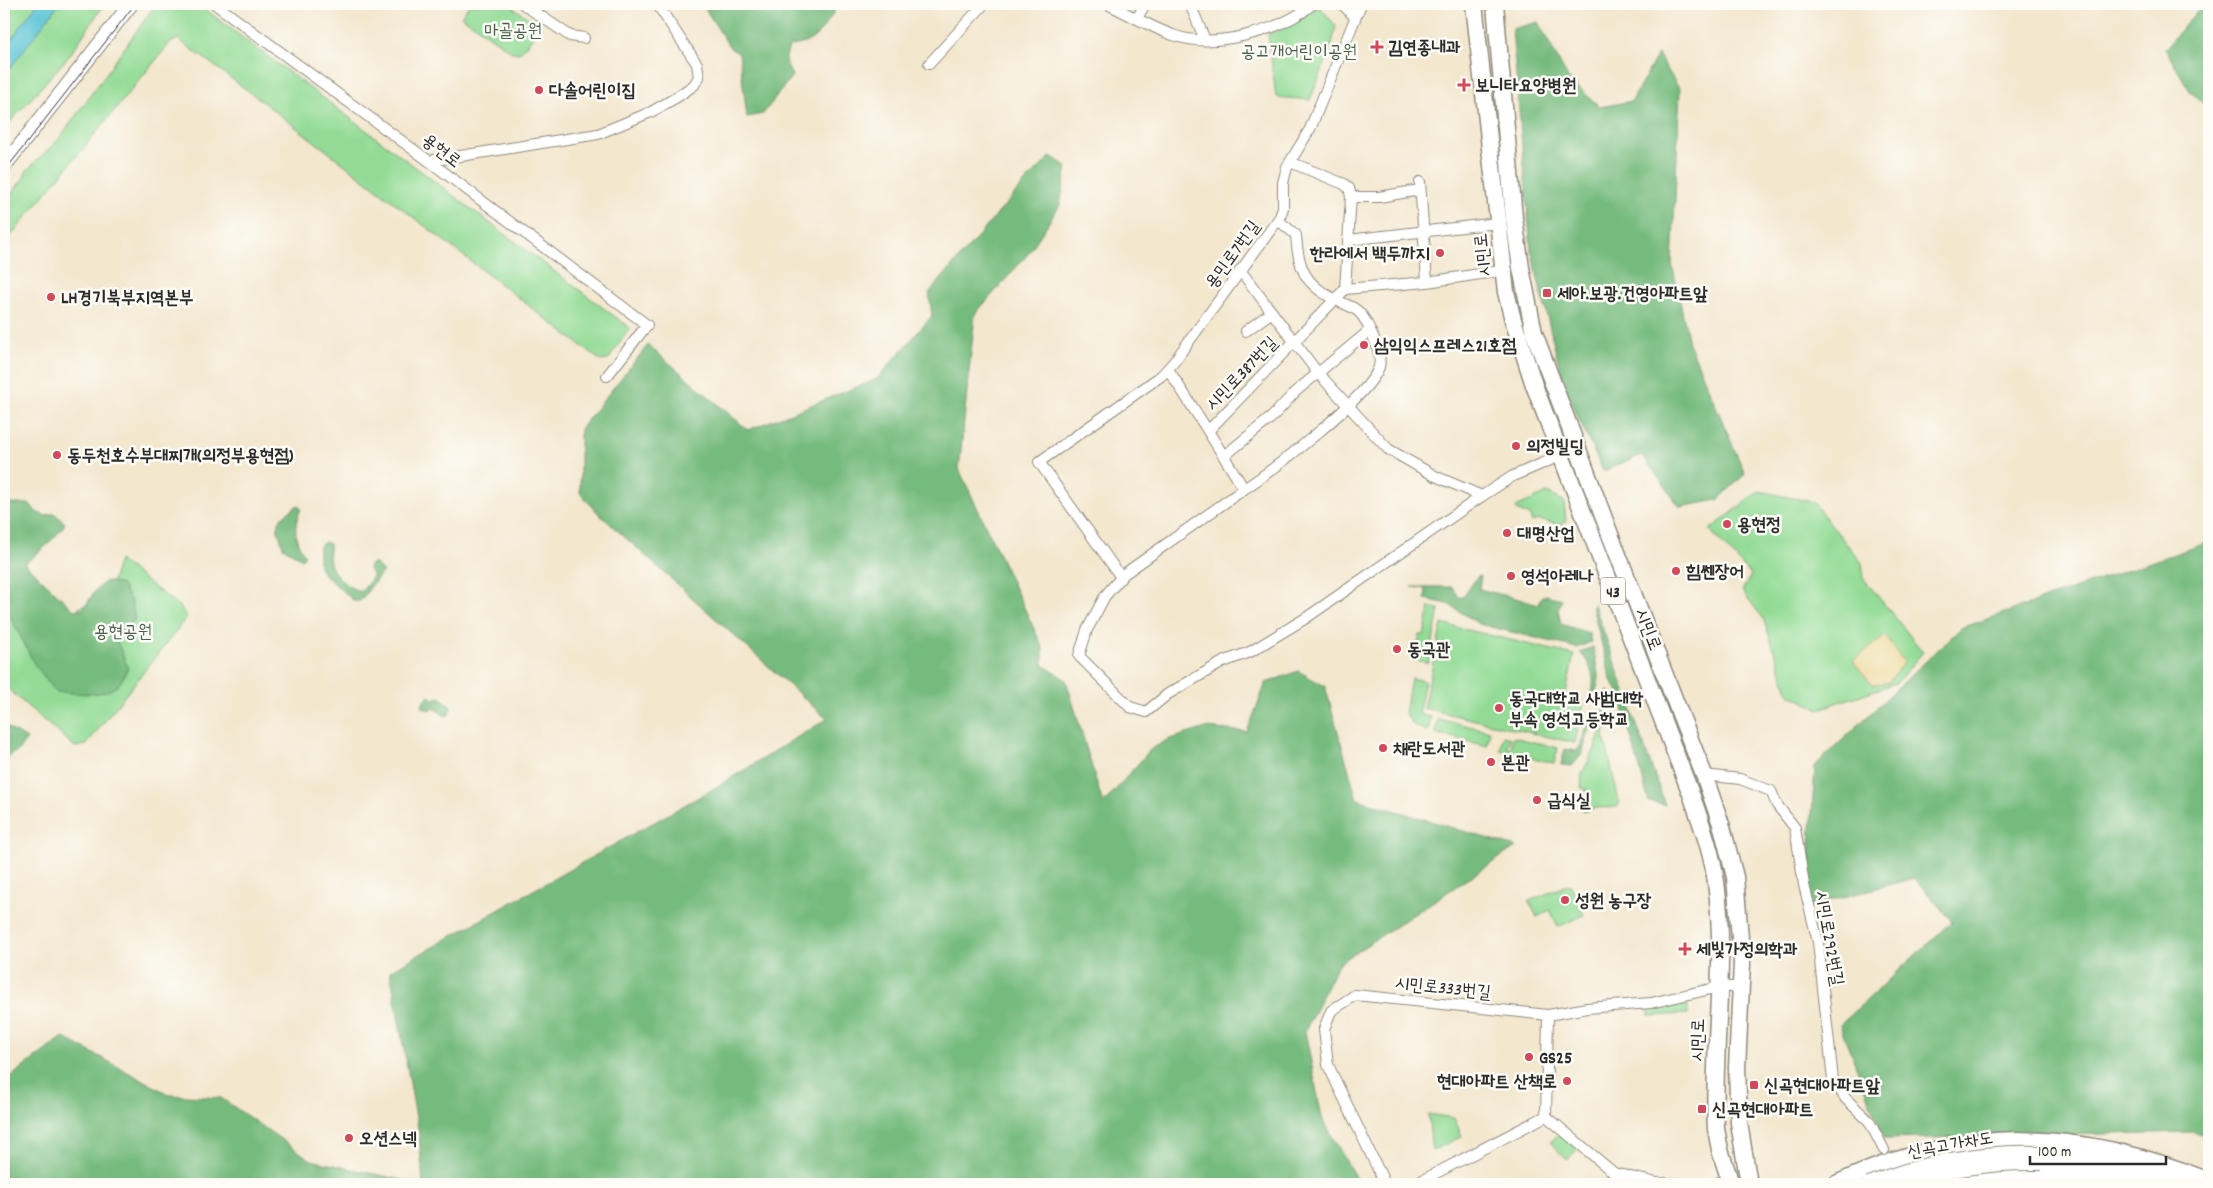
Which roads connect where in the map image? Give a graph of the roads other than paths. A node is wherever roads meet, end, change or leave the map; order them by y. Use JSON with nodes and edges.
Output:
{"nodes":[{"id":1,"x":131,"y":4,"type":"edge"},
{"id":2,"x":215,"y":4,"type":"edge"},
{"id":3,"x":523,"y":4,"type":"edge"},
{"id":4,"x":657,"y":4,"type":"edge"},
{"id":5,"x":984,"y":4,"type":"edge"},
{"id":6,"x":1107,"y":4,"type":"edge"},
{"id":7,"x":1145,"y":4,"type":"edge"},
{"id":8,"x":1190,"y":4,"type":"edge"},
{"id":9,"x":1313,"y":4,"type":"edge"},
{"id":10,"x":1342,"y":4,"type":"edge"},
{"id":11,"x":1361,"y":4,"type":"edge"},
{"id":12,"x":1474,"y":4,"type":"edge"},
{"id":13,"x":1495,"y":4,"type":"edge"},
{"id":14,"x":1355,"y":16,"type":"junction"},
{"id":15,"x":1138,"y":17,"type":"junction"},
{"id":16,"x":584,"y":38,"type":"dead end"},
{"id":17,"x":1205,"y":40,"type":"junction"},
{"id":18,"x":930,"y":64,"type":"dead end"},
{"id":19,"x":429,"y":161,"type":"junction"},
{"id":20,"x":1290,"y":162,"type":"junction"},
{"id":21,"x":4,"y":166,"type":"edge"},
{"id":22,"x":1351,"y":197,"type":"junction"},
{"id":23,"x":1278,"y":220,"type":"junction"},
{"id":24,"x":1498,"y":223,"type":"junction"},
{"id":25,"x":1424,"y":231,"type":"junction"},
{"id":26,"x":1348,"y":240,"type":"junction"},
{"id":27,"x":1520,"y":268,"type":"junction"},
{"id":28,"x":1240,"y":270,"type":"junction"},
{"id":29,"x":1503,"y":271,"type":"junction"},
{"id":30,"x":1427,"y":282,"type":"junction"},
{"id":31,"x":1345,"y":289,"type":"junction"},
{"id":32,"x":1335,"y":300,"type":"junction"},
{"id":33,"x":1272,"y":312,"type":"junction"},
{"id":34,"x":1370,"y":330,"type":"junction"},
{"id":35,"x":1246,"y":331,"type":"dead end"},
{"id":36,"x":1294,"y":341,"type":"junction"},
{"id":37,"x":1168,"y":369,"type":"junction"},
{"id":38,"x":1318,"y":373,"type":"junction"},
{"id":39,"x":607,"y":376,"type":"dead end"},
{"id":40,"x":1346,"y":405,"type":"junction"},
{"id":41,"x":1208,"y":431,"type":"junction"},
{"id":42,"x":1224,"y":456,"type":"junction"},
{"id":43,"x":1560,"y":456,"type":"junction"},
{"id":44,"x":1244,"y":490,"type":"junction"},
{"id":45,"x":1482,"y":496,"type":"junction"},
{"id":46,"x":1121,"y":577,"type":"junction"},
{"id":47,"x":1704,"y":775,"type":"junction"},
{"id":48,"x":1719,"y":987,"type":"junction"},
{"id":49,"x":1742,"y":987,"type":"junction"},
{"id":50,"x":1548,"y":1015,"type":"junction"},
{"id":51,"x":1546,"y":1116,"type":"junction"},
{"id":52,"x":1742,"y":1145,"type":"junction"},
{"id":53,"x":1884,"y":1150,"type":"dead end"},
{"id":54,"x":2041,"y":1158,"type":"junction"},
{"id":55,"x":1730,"y":1183,"type":"edge"},
{"id":56,"x":2209,"y":1183,"type":"edge"},
{"id":57,"x":1385,"y":1184,"type":"edge"},
{"id":58,"x":1415,"y":1184,"type":"edge"},
{"id":59,"x":1687,"y":1184,"type":"edge"},
{"id":60,"x":1714,"y":1184,"type":"edge"},
{"id":61,"x":1749,"y":1184,"type":"edge"},
{"id":62,"x":1758,"y":1184,"type":"edge"},
{"id":63,"x":1836,"y":1184,"type":"edge"},
{"id":64,"x":1868,"y":1184,"type":"edge"},
{"id":65,"x":1897,"y":1184,"type":"edge"},
{"id":66,"x":1949,"y":1184,"type":"edge"},
{"id":67,"x":2126,"y":1184,"type":"edge"},
{"id":68,"x":2159,"y":1184,"type":"edge"}],
"edges":[{"from":1,"to":21,"type":"street"},
{"from":2,"to":19,"type":"street","name":"용현로"},
{"from":3,"to":16,"type":"street"},
{"from":4,"to":19,"type":"street"},
{"from":5,"to":18,"type":"street"},
{"from":6,"to":15,"type":"street"},
{"from":7,"to":15,"type":"street"},
{"from":8,"to":17,"type":"street"},
{"from":9,"to":17,"type":"street"},
{"from":10,"to":14,"type":"street"},
{"from":11,"to":14,"type":"street","name":"용민로7번길"},
{"from":12,"to":24,"type":"main road","name":"시민로","number":"43"},
{"from":13,"to":27,"type":"main road","name":"시민로","number":"43"},
{"from":14,"to":20,"type":"street","name":"용민로7번길"},
{"from":15,"to":17,"type":"street"},
{"from":19,"to":39,"type":"street","name":"용현로"},
{"from":20,"to":22,"type":"street"},
{"from":20,"to":23,"type":"street","name":"용민로7번길"},
{"from":22,"to":25,"type":"street"},
{"from":22,"to":26,"type":"street"},
{"from":23,"to":28,"type":"street","name":"용민로7번길"},
{"from":23,"to":32,"type":"street"},
{"from":24,"to":25,"type":"street"},
{"from":24,"to":29,"type":"main road","name":"시민로","number":"43"},
{"from":25,"to":26,"type":"street"},
{"from":25,"to":30,"type":"street"},
{"from":26,"to":31,"type":"street"},
{"from":27,"to":29,"type":"street"},
{"from":27,"to":47,"type":"main road","name":"시민로","number":"43"},
{"from":28,"to":33,"type":"street"},
{"from":28,"to":37,"type":"street","name":"용민로7번길"},
{"from":29,"to":30,"type":"street"},
{"from":29,"to":43,"type":"main road","name":"시민로","number":"43"},
{"from":30,"to":31,"type":"street"},
{"from":31,"to":32,"type":"street","name":"시민로387번길"},
{"from":32,"to":34,"type":"street"},
{"from":32,"to":36,"type":"street","name":"시민로387번길"},
{"from":33,"to":35,"type":"street"},
{"from":33,"to":36,"type":"street"},
{"from":34,"to":38,"type":"street"},
{"from":34,"to":40,"type":"street"},
{"from":36,"to":38,"type":"street"},
{"from":36,"to":41,"type":"street","name":"시민로387번길"},
{"from":37,"to":41,"type":"street"},
{"from":37,"to":46,"type":"street","name":"용민로7번길"},
{"from":38,"to":40,"type":"street"},
{"from":38,"to":42,"type":"street"},
{"from":40,"to":44,"type":"street"},
{"from":40,"to":45,"type":"street"},
{"from":41,"to":42,"type":"street","name":"시민로387번길"},
{"from":42,"to":44,"type":"street","name":"시민로387번길"},
{"from":43,"to":45,"type":"street"},
{"from":43,"to":48,"type":"main road","name":"시민로","number":"43"},
{"from":44,"to":46,"type":"street"},
{"from":45,"to":46,"type":"street"},
{"from":47,"to":49,"type":"main road","name":"시민로","number":"43"},
{"from":47,"to":53,"type":"street","name":"시민로292번길"},
{"from":48,"to":49,"type":"street","name":"시민로333번길"},
{"from":48,"to":50,"type":"street","name":"시민로333번길"},
{"from":48,"to":55,"type":"main road","name":"시민로","number":"43"},
{"from":49,"to":52,"type":"main road","name":"시민로","number":"43"},
{"from":50,"to":51,"type":"street"},
{"from":50,"to":57,"type":"street","name":"시민로333번길"},
{"from":51,"to":58,"type":"street"},
{"from":51,"to":59,"type":"street"},
{"from":52,"to":61,"type":"main road","name":"시민로","number":"43"},
{"from":52,"to":62,"type":"main road"},
{"from":54,"to":56,"type":"street"},
{"from":54,"to":64,"type":"street","name":"신곡고가차도","bridge":true},
{"from":54,"to":65,"type":"street","name":"신곡고가차도","bridge":true},
{"from":54,"to":68,"type":"street"},
{"from":55,"to":60,"type":"street"},
{"from":56,"to":63,"type":"main road"},
{"from":66,"to":67,"type":"main road"}]}
